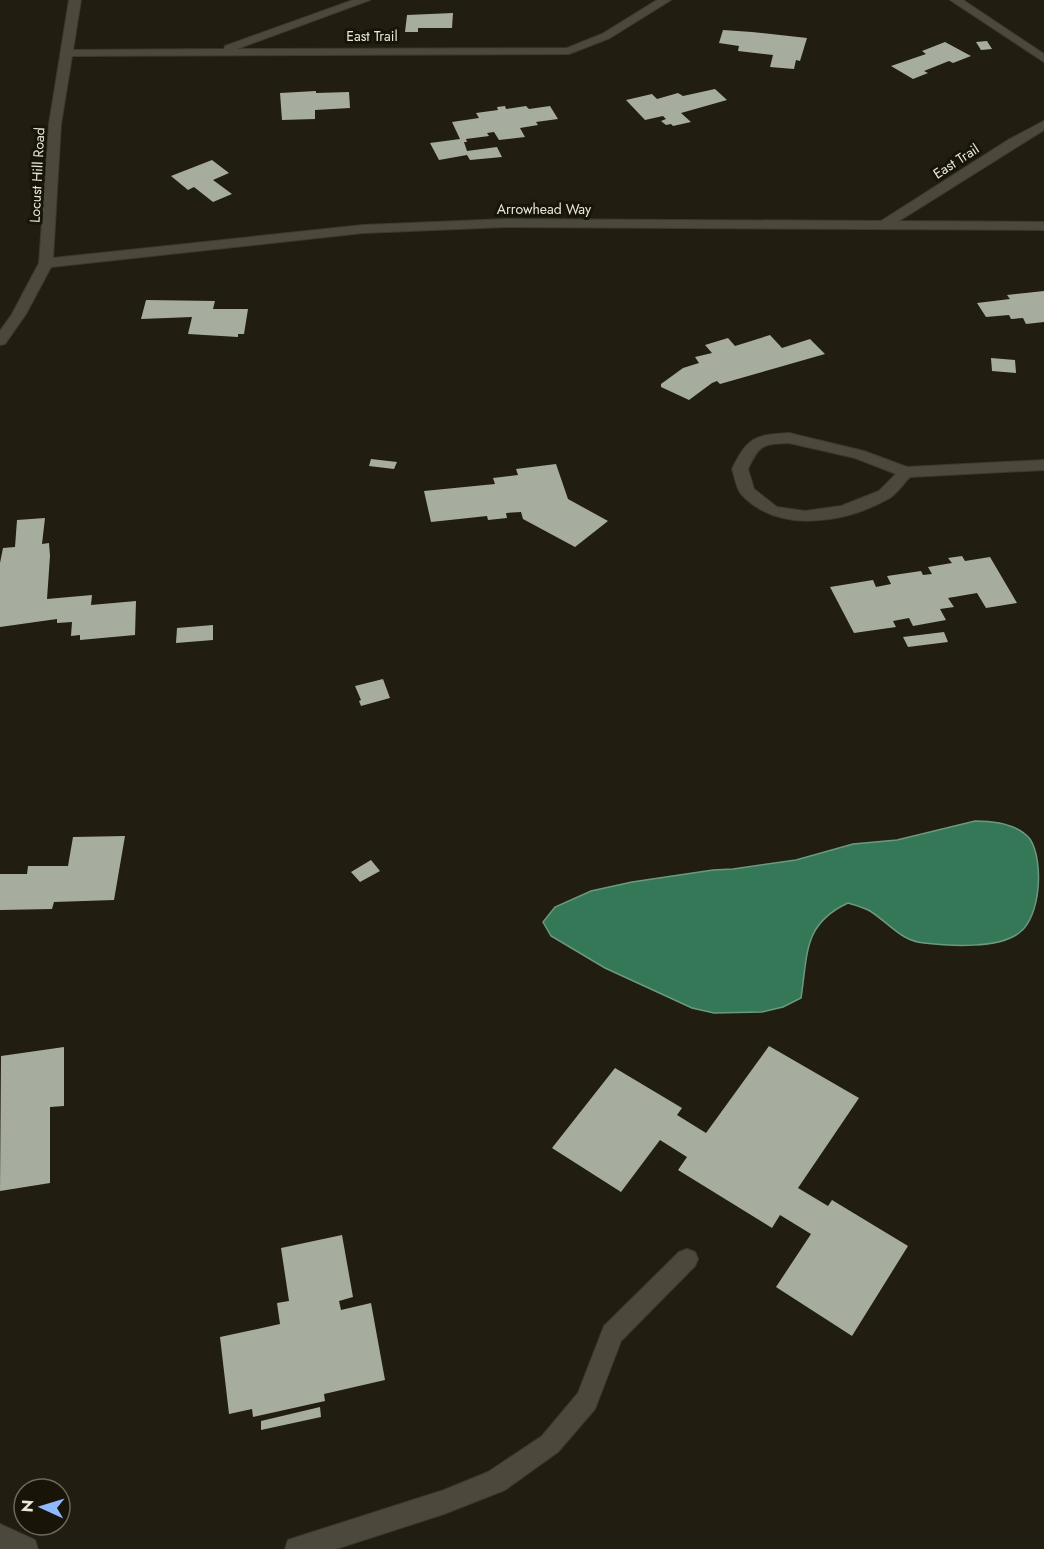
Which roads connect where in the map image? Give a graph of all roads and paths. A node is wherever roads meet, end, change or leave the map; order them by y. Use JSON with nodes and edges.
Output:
{"nodes":[{"id":1,"x":75,"y":0,"type":"edge"},
{"id":2,"x":364,"y":0,"type":"edge"},
{"id":3,"x":665,"y":0,"type":"edge"},
{"id":4,"x":956,"y":0,"type":"edge"},
{"id":5,"x":221,"y":51,"type":"junction"},
{"id":6,"x":67,"y":53,"type":"junction"},
{"id":7,"x":1044,"y":59,"type":"edge"},
{"id":8,"x":1044,"y":125,"type":"edge"},
{"id":9,"x":886,"y":225,"type":"junction"},
{"id":10,"x":1044,"y":226,"type":"edge"},
{"id":11,"x":46,"y":262,"type":"junction"},
{"id":12,"x":0,"y":341,"type":"edge"},
{"id":13,"x":1044,"y":465,"type":"edge"},
{"id":14,"x":906,"y":472,"type":"junction"},
{"id":15,"x":687,"y":1259,"type":"dead end"},
{"id":16,"x":0,"y":1536,"type":"edge"},
{"id":17,"x":26,"y":1549,"type":"edge"},
{"id":18,"x":297,"y":1549,"type":"edge"}],
"edges":[{"from":1,"to":6,"type":"street","name":"Locust Hill Road"},
{"from":2,"to":5,"type":"street"},
{"from":3,"to":5,"type":"street","name":"East Trail"},
{"from":4,"to":7,"type":"street"},
{"from":5,"to":6,"type":"street","name":"East Trail"},
{"from":6,"to":11,"type":"street","name":"Locust Hill Road"},
{"from":8,"to":9,"type":"street","name":"East Trail"},
{"from":9,"to":10,"type":"street","name":"Arrowhead Way"},
{"from":9,"to":11,"type":"street","name":"Arrowhead Way"},
{"from":11,"to":12,"type":"street","name":"Locust Hill Road"},
{"from":13,"to":14,"type":"street"},
{"from":14,"to":14,"type":"street"},
{"from":15,"to":18,"type":"street"},
{"from":16,"to":17,"type":"street"}]}
